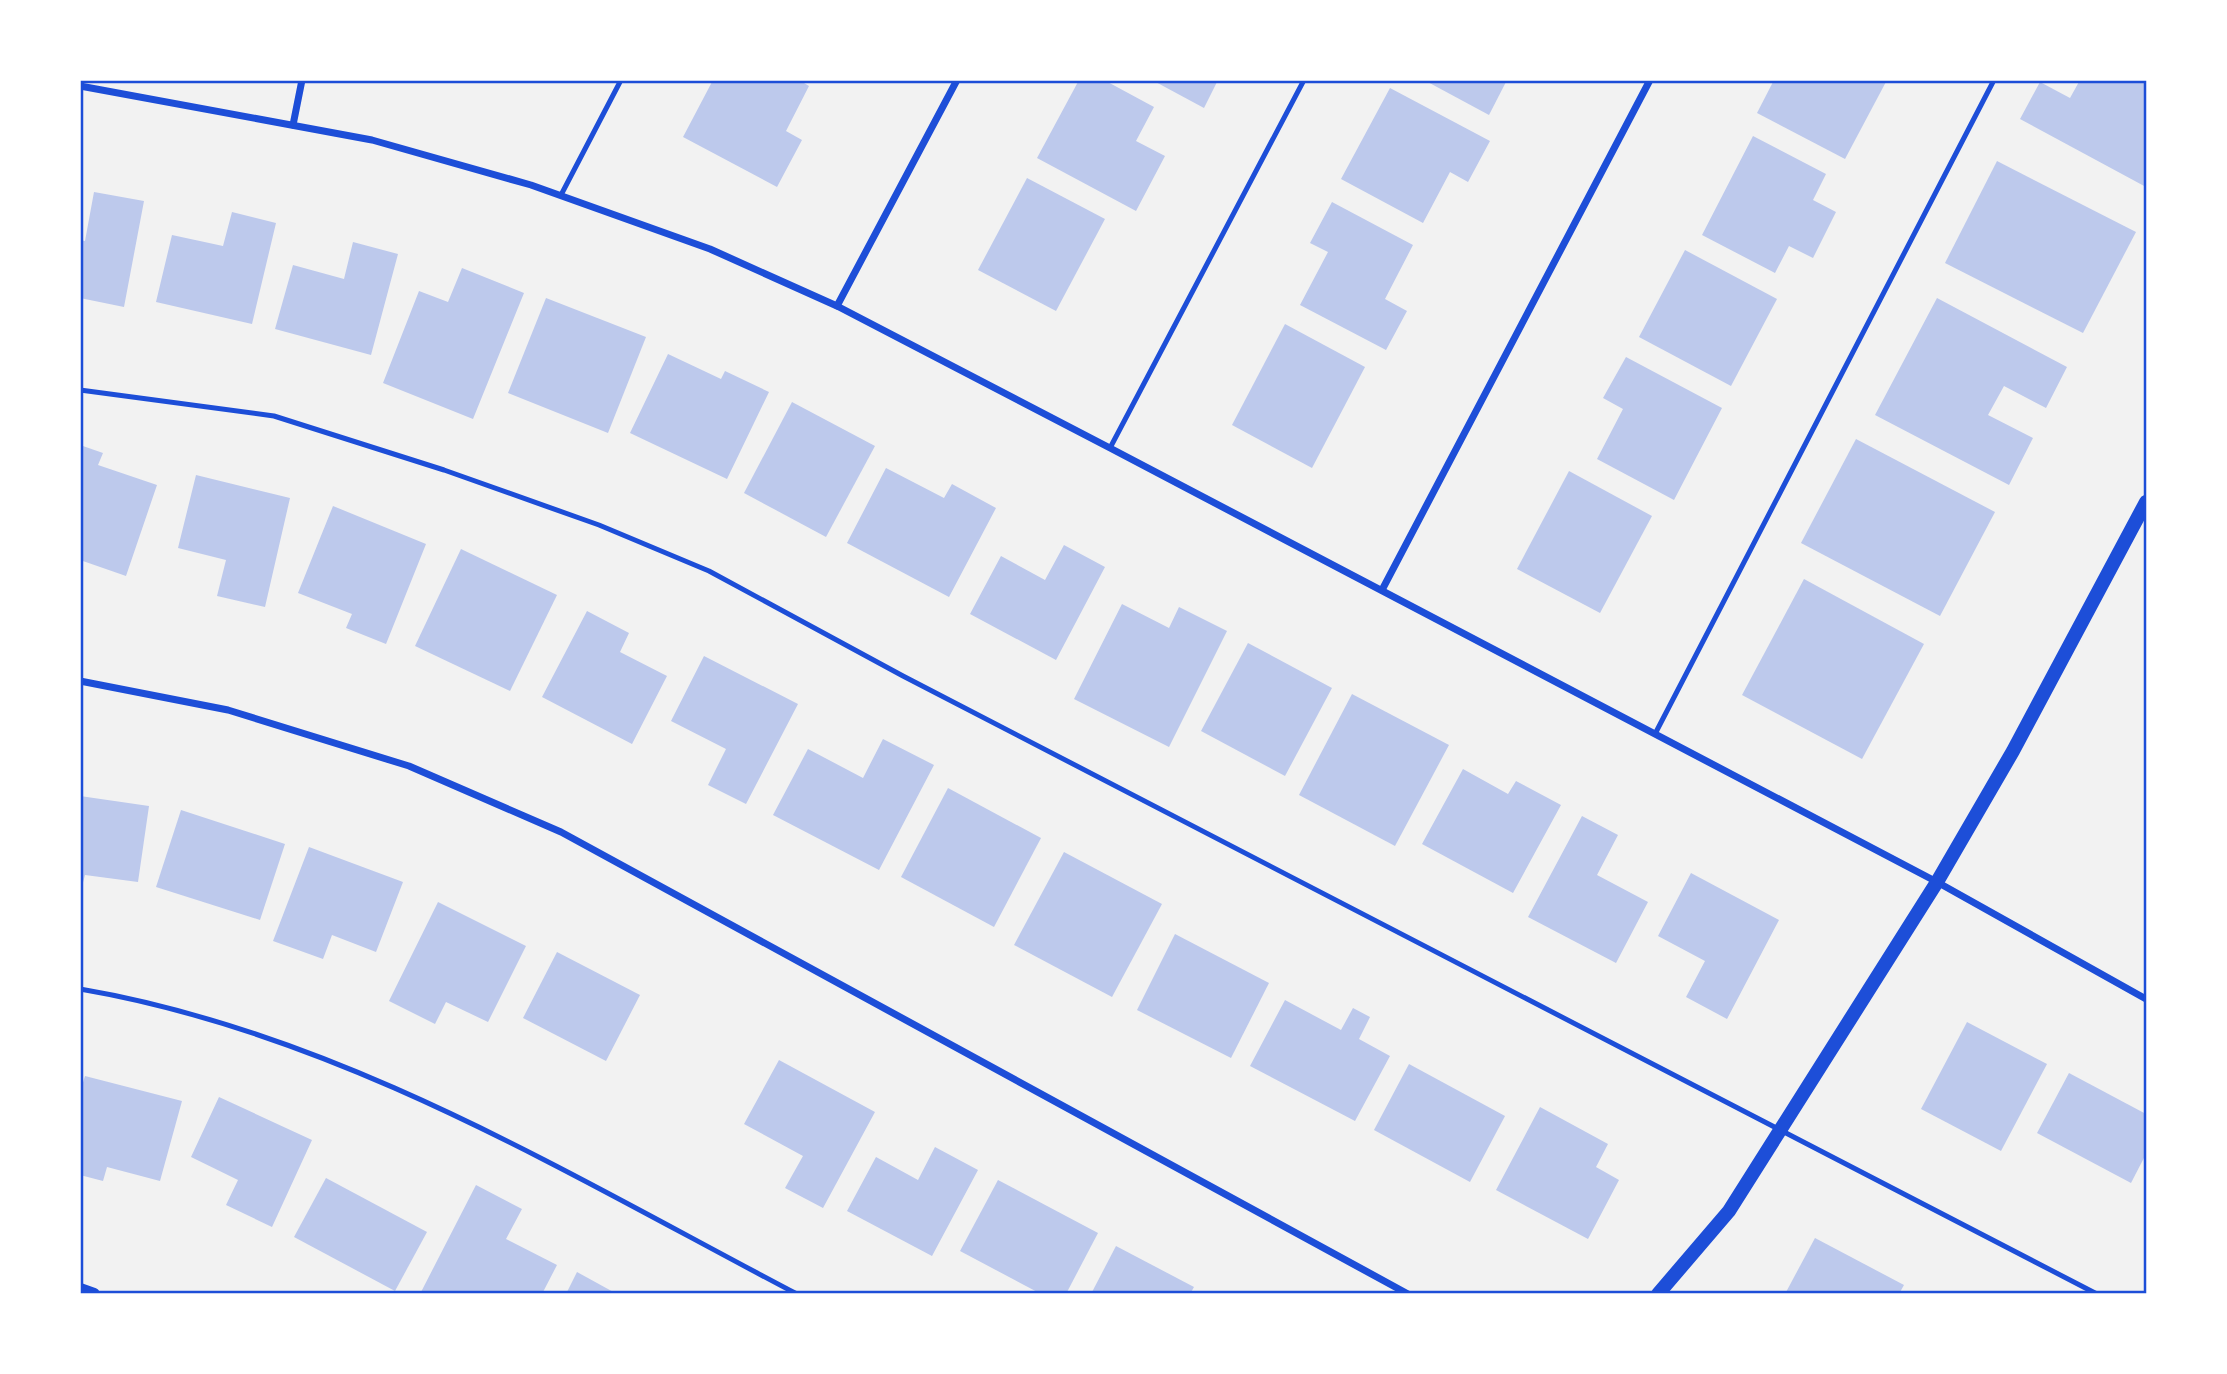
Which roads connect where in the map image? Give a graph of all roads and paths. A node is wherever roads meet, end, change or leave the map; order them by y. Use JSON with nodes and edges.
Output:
{"nodes":[{"id":1,"x":302,"y":80,"type":"edge"},
{"id":2,"x":621,"y":80,"type":"edge"},
{"id":3,"x":957,"y":80,"type":"edge"},
{"id":4,"x":1304,"y":80,"type":"edge"},
{"id":5,"x":1650,"y":80,"type":"edge"},
{"id":6,"x":1994,"y":80,"type":"edge"},
{"id":7,"x":80,"y":86,"type":"edge"},
{"id":8,"x":293,"y":125,"type":"junction"},
{"id":9,"x":561,"y":195,"type":"junction"},
{"id":10,"x":837,"y":306,"type":"junction"},
{"id":11,"x":80,"y":390,"type":"edge"},
{"id":12,"x":1110,"y":448,"type":"junction"},
{"id":13,"x":2147,"y":502,"type":"edge"},
{"id":14,"x":1382,"y":590,"type":"junction"},
{"id":15,"x":80,"y":681,"type":"edge"},
{"id":16,"x":1655,"y":734,"type":"junction"},
{"id":17,"x":1937,"y":882,"type":"junction"},
{"id":18,"x":80,"y":989,"type":"edge"},
{"id":19,"x":2147,"y":999,"type":"edge"},
{"id":20,"x":1780,"y":1130,"type":"junction"},
{"id":21,"x":80,"y":1289,"type":"edge"},
{"id":22,"x":94,"y":1293,"type":"edge"},
{"id":23,"x":797,"y":1293,"type":"edge"},
{"id":24,"x":1408,"y":1293,"type":"edge"},
{"id":25,"x":1658,"y":1293,"type":"edge"},
{"id":26,"x":2097,"y":1293,"type":"edge"}],
"edges":[{"from":1,"to":8,"type":"street"},
{"from":2,"to":9,"type":"lane"},
{"from":3,"to":10,"type":"street"},
{"from":4,"to":12,"type":"lane"},
{"from":5,"to":14,"type":"street"},
{"from":6,"to":16,"type":"lane"},
{"from":7,"to":8,"type":"street"},
{"from":8,"to":9,"type":"street"},
{"from":9,"to":10,"type":"street"},
{"from":10,"to":12,"type":"street"},
{"from":11,"to":20,"type":"lane"},
{"from":12,"to":14,"type":"street"},
{"from":13,"to":17,"type":"main road"},
{"from":14,"to":16,"type":"street"},
{"from":15,"to":24,"type":"street"},
{"from":16,"to":17,"type":"street"},
{"from":17,"to":19,"type":"street"},
{"from":17,"to":20,"type":"main road"},
{"from":18,"to":23,"type":"lane"},
{"from":20,"to":25,"type":"main road"},
{"from":20,"to":26,"type":"lane"},
{"from":21,"to":22,"type":"street"}]}
